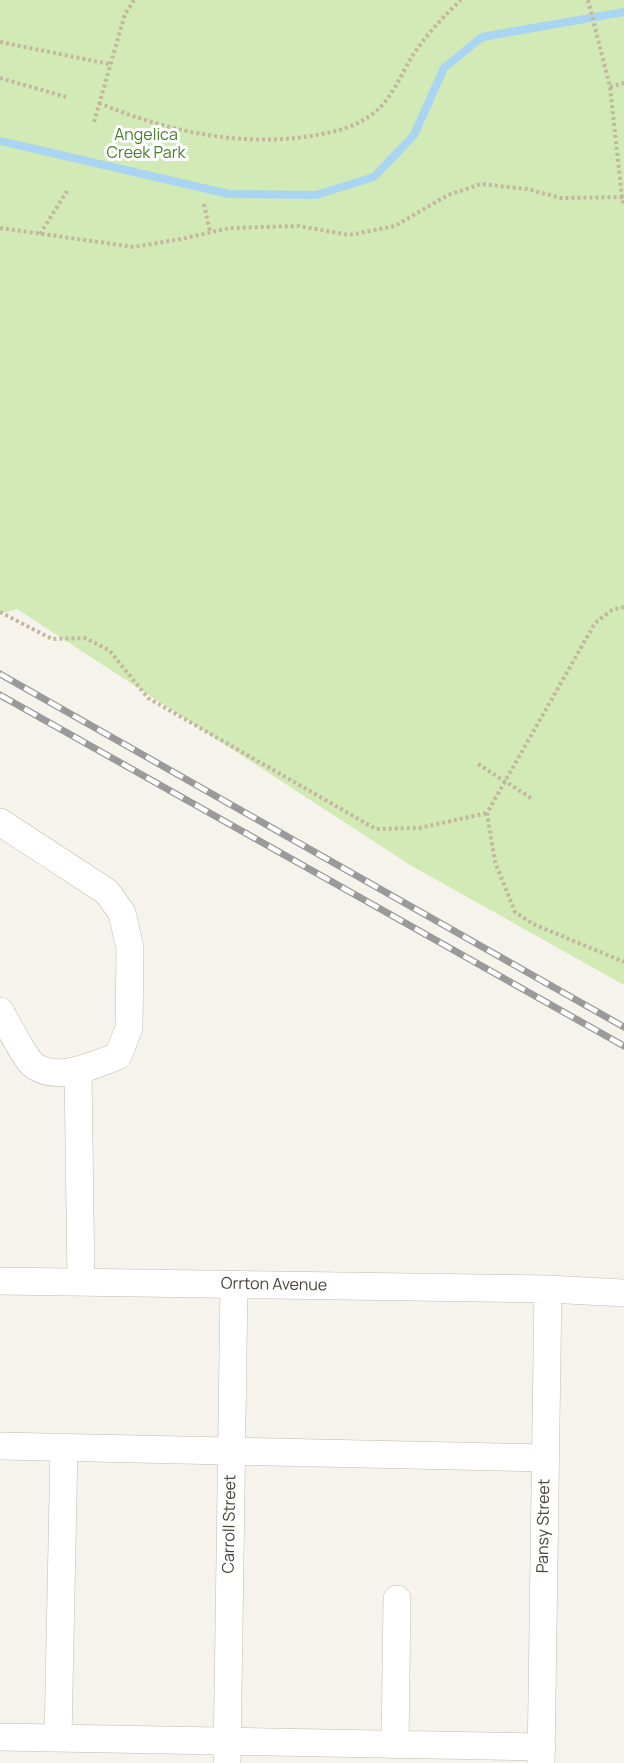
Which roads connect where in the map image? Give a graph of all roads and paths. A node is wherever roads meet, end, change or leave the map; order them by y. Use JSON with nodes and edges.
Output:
{"nodes":[{"id":1,"x":134,"y":0,"type":"edge"},
{"id":2,"x":461,"y":0,"type":"edge"},
{"id":3,"x":588,"y":0,"type":"edge"},
{"id":4,"x":0,"y":42,"type":"edge"},
{"id":5,"x":109,"y":64,"type":"junction"},
{"id":6,"x":0,"y":78,"type":"edge"},
{"id":7,"x":624,"y":83,"type":"edge"},
{"id":8,"x":610,"y":87,"type":"junction"},
{"id":9,"x":66,"y":97,"type":"dead end"},
{"id":10,"x":99,"y":103,"type":"junction"},
{"id":11,"x":94,"y":122,"type":"dead end"},
{"id":12,"x":67,"y":191,"type":"dead end"},
{"id":13,"x":623,"y":196,"type":"edge"},
{"id":14,"x":204,"y":204,"type":"dead end"},
{"id":15,"x":624,"y":206,"type":"edge"},
{"id":16,"x":0,"y":228,"type":"edge"},
{"id":17,"x":210,"y":232,"type":"junction"},
{"id":18,"x":40,"y":234,"type":"junction"},
{"id":19,"x":624,"y":607,"type":"edge"},
{"id":20,"x":0,"y":612,"type":"edge"},
{"id":21,"x":478,"y":764,"type":"dead end"},
{"id":22,"x":505,"y":781,"type":"junction"},
{"id":23,"x":531,"y":798,"type":"dead end"},
{"id":24,"x":487,"y":813,"type":"junction"},
{"id":25,"x":0,"y":822,"type":"edge"},
{"id":26,"x":624,"y":962,"type":"edge"},
{"id":27,"x":0,"y":1011,"type":"edge"},
{"id":28,"x":78,"y":1070,"type":"junction"},
{"id":29,"x":0,"y":1281,"type":"edge"},
{"id":30,"x":81,"y":1282,"type":"junction"},
{"id":31,"x":234,"y":1285,"type":"junction"},
{"id":32,"x":548,"y":1289,"type":"junction"},
{"id":33,"x":624,"y":1293,"type":"edge"},
{"id":34,"x":0,"y":1446,"type":"edge"},
{"id":35,"x":64,"y":1447,"type":"junction"},
{"id":36,"x":231,"y":1451,"type":"junction"},
{"id":37,"x":545,"y":1458,"type":"junction"},
{"id":38,"x":397,"y":1599,"type":"dead end"},
{"id":39,"x":0,"y":1737,"type":"edge"},
{"id":40,"x":58,"y":1738,"type":"junction"},
{"id":41,"x":395,"y":1744,"type":"junction"},
{"id":42,"x":227,"y":1752,"type":"edge"},
{"id":43,"x":542,"y":1755,"type":"edge"}],
"edges":[{"from":1,"to":5,"type":"path"},
{"from":2,"to":10,"type":"path"},
{"from":3,"to":8,"type":"path"},
{"from":4,"to":5,"type":"path"},
{"from":5,"to":10,"type":"path"},
{"from":6,"to":9,"type":"path"},
{"from":7,"to":8,"type":"path"},
{"from":8,"to":13,"type":"path"},
{"from":10,"to":11,"type":"path"},
{"from":12,"to":18,"type":"path"},
{"from":13,"to":15,"type":"path"},
{"from":13,"to":17,"type":"path"},
{"from":14,"to":17,"type":"path"},
{"from":16,"to":18,"type":"path"},
{"from":17,"to":18,"type":"path"},
{"from":19,"to":22,"type":"path"},
{"from":20,"to":24,"type":"path"},
{"from":21,"to":22,"type":"path"},
{"from":22,"to":23,"type":"path"},
{"from":22,"to":24,"type":"path"},
{"from":24,"to":26,"type":"path"},
{"from":25,"to":28,"type":"street"},
{"from":27,"to":28,"type":"street"},
{"from":28,"to":30,"type":"street"},
{"from":29,"to":30,"type":"street","name":"Orrton Avenue"},
{"from":30,"to":31,"type":"street","name":"Orrton Avenue"},
{"from":31,"to":32,"type":"street","name":"Orrton Avenue"},
{"from":31,"to":36,"type":"street","name":"Carroll Street"},
{"from":32,"to":33,"type":"street","name":"Orrton Avenue"},
{"from":32,"to":37,"type":"street","name":"Pansy Street"},
{"from":34,"to":35,"type":"street"},
{"from":35,"to":36,"type":"street"},
{"from":35,"to":40,"type":"street"},
{"from":36,"to":37,"type":"street"},
{"from":36,"to":42,"type":"street","name":"Carroll Street"},
{"from":37,"to":43,"type":"street","name":"Pansy Street"},
{"from":38,"to":41,"type":"street"},
{"from":39,"to":40,"type":"street"},
{"from":40,"to":42,"type":"street"},
{"from":41,"to":42,"type":"street"},
{"from":41,"to":43,"type":"street"}]}
